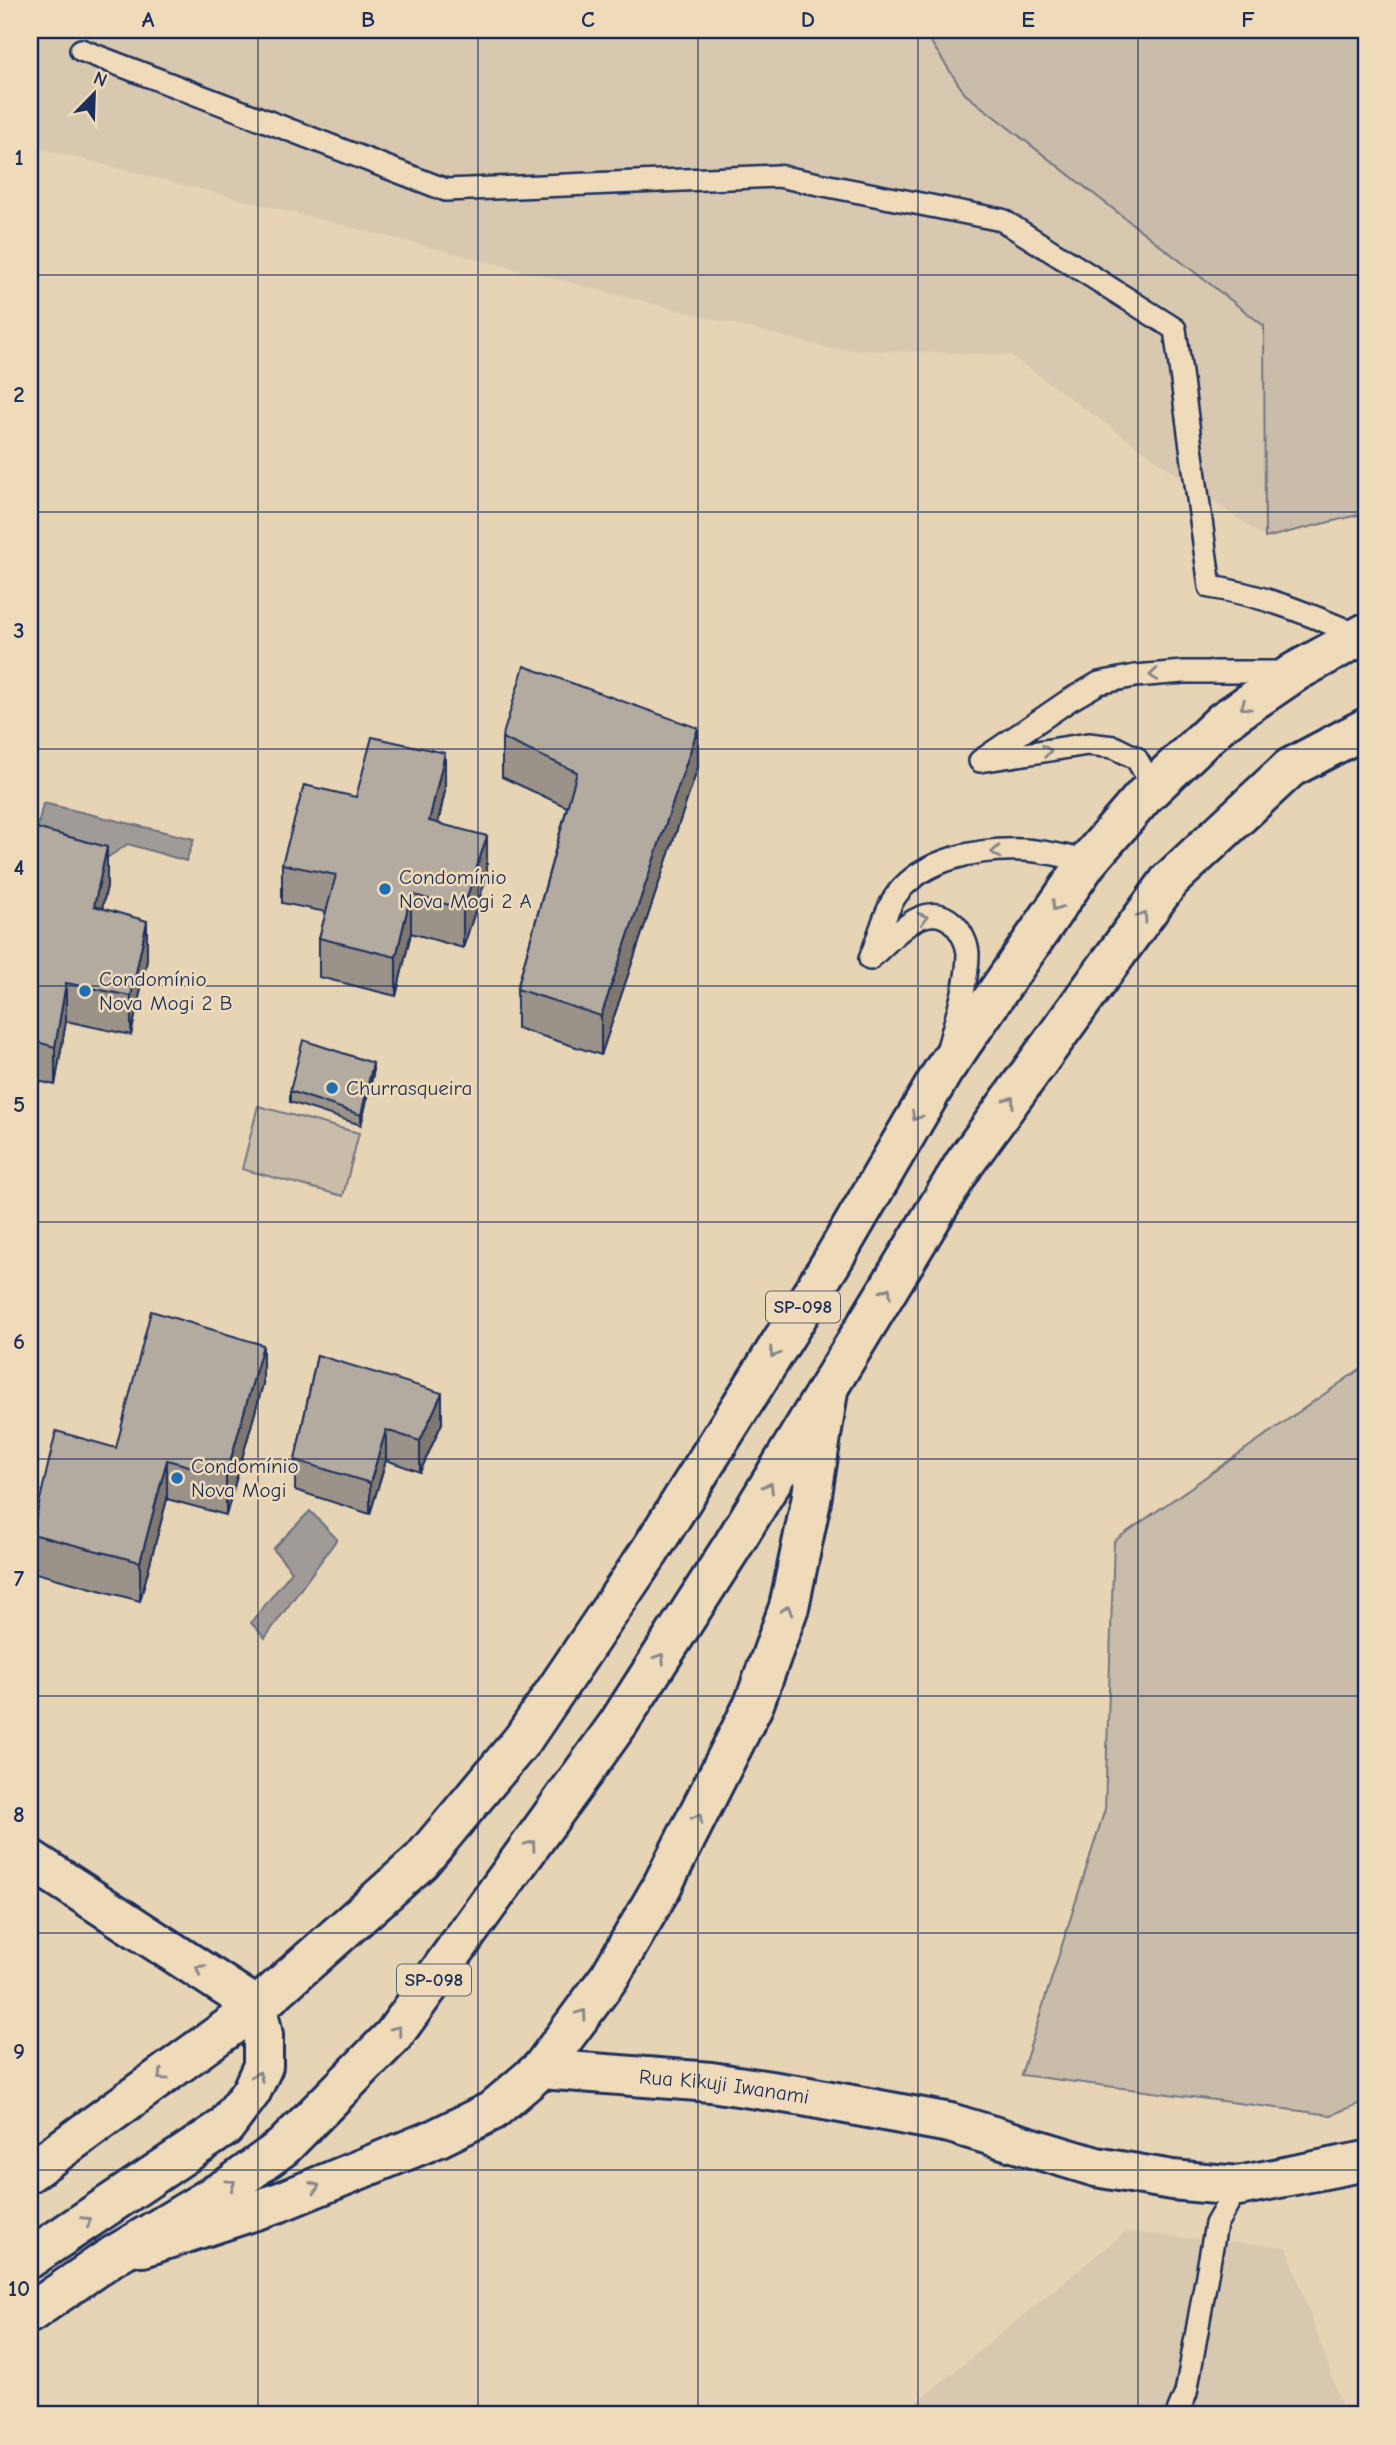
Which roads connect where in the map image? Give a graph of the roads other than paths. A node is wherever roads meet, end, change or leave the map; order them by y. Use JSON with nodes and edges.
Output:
{"nodes":[{"id":1,"x":81,"y":50,"type":"dead end"},
{"id":2,"x":1363,"y":634,"type":"edge"},
{"id":3,"x":1295,"y":672,"type":"junction"},
{"id":4,"x":1366,"y":728,"type":"edge"},
{"id":5,"x":1145,"y":795,"type":"junction"},
{"id":6,"x":1088,"y":861,"type":"junction"},
{"id":7,"x":943,"y":1071,"type":"junction"},
{"id":8,"x":828,"y":1391,"type":"junction"},
{"id":9,"x":30,"y":1859,"type":"edge"},
{"id":10,"x":257,"y":2007,"type":"junction"},
{"id":11,"x":541,"y":2069,"type":"junction"},
{"id":12,"x":1366,"y":2161,"type":"edge"},
{"id":13,"x":30,"y":2172,"type":"edge"},
{"id":14,"x":1238,"y":2186,"type":"junction"},
{"id":15,"x":111,"y":2257,"type":"junction"},
{"id":16,"x":30,"y":2258,"type":"edge"},
{"id":17,"x":30,"y":2313,"type":"edge"},
{"id":18,"x":1177,"y":2415,"type":"edge"}],
"edges":[{"from":1,"to":2,"type":"lane"},
{"from":2,"to":3,"type":"main road","number":"SP-098"},
{"from":3,"to":5,"type":"main road","number":"SP-098","one_way":true},
{"from":3,"to":5,"type":"lane","one_way":true},
{"from":8,"to":4,"type":"main road","number":"SP-098","one_way":true},
{"from":5,"to":6,"type":"main road","number":"SP-098"},
{"from":6,"to":7,"type":"main road","number":"SP-098","one_way":true},
{"from":6,"to":7,"type":"lane","one_way":true},
{"from":7,"to":10,"type":"main road","number":"SP-098","one_way":true},
{"from":11,"to":8,"type":"main road","one_way":true},
{"from":15,"to":8,"type":"main road","number":"SP-098","one_way":true},
{"from":10,"to":9,"type":"main road","one_way":true},
{"from":10,"to":13,"type":"main road","number":"SP-098","one_way":true},
{"from":16,"to":10,"type":"main road","one_way":true},
{"from":11,"to":14,"type":"main road","name":"Rua Kikuji Iwanami"},
{"from":15,"to":11,"type":"main road","one_way":true},
{"from":12,"to":14,"type":"main road","name":"Rua Kikuji Iwanami"},
{"from":14,"to":18,"type":"lane"},
{"from":15,"to":17,"type":"main road","number":"SP-098"}]}
